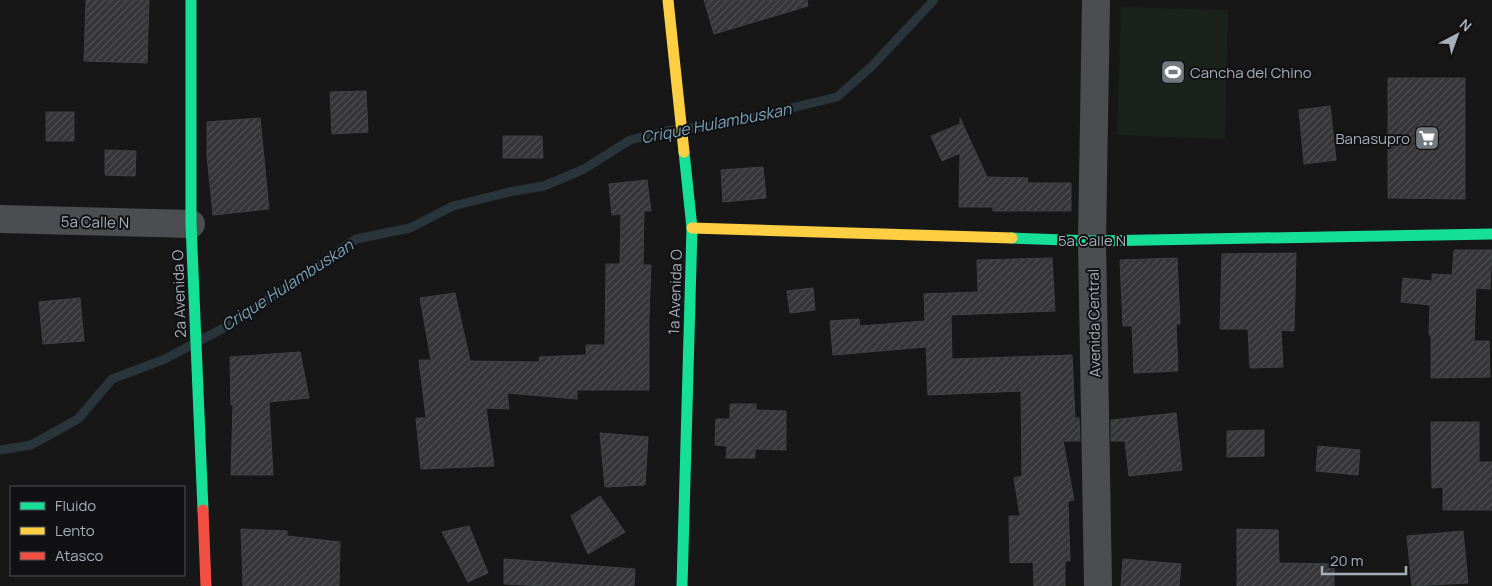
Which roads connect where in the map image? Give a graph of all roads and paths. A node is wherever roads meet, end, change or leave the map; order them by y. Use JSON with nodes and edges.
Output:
{"nodes":[{"id":1,"x":191,"y":0,"type":"edge"},
{"id":2,"x":668,"y":0,"type":"edge"},
{"id":3,"x":1096,"y":0,"type":"edge"},
{"id":4,"x":0,"y":219,"type":"edge"},
{"id":5,"x":191,"y":224,"type":"junction"},
{"id":6,"x":692,"y":228,"type":"junction"},
{"id":7,"x":1492,"y":234,"type":"edge"},
{"id":8,"x":1092,"y":241,"type":"junction"},
{"id":9,"x":206,"y":586,"type":"edge"},
{"id":10,"x":682,"y":586,"type":"edge"},
{"id":11,"x":1098,"y":586,"type":"edge"}],
"edges":[{"from":1,"to":5,"type":"street","name":"2a Avenida O"},
{"from":2,"to":6,"type":"street","name":"1a Avenida O"},
{"from":3,"to":8,"type":"street","name":"Avenida Central"},
{"from":4,"to":5,"type":"street","name":"5a Calle N"},
{"from":5,"to":9,"type":"street","name":"2a Avenida O"},
{"from":6,"to":8,"type":"street","name":"5a Calle N"},
{"from":6,"to":10,"type":"street","name":"1a Avenida O"},
{"from":7,"to":8,"type":"street","name":"5a Calle N"},
{"from":8,"to":11,"type":"street","name":"Avenida Central"}]}
